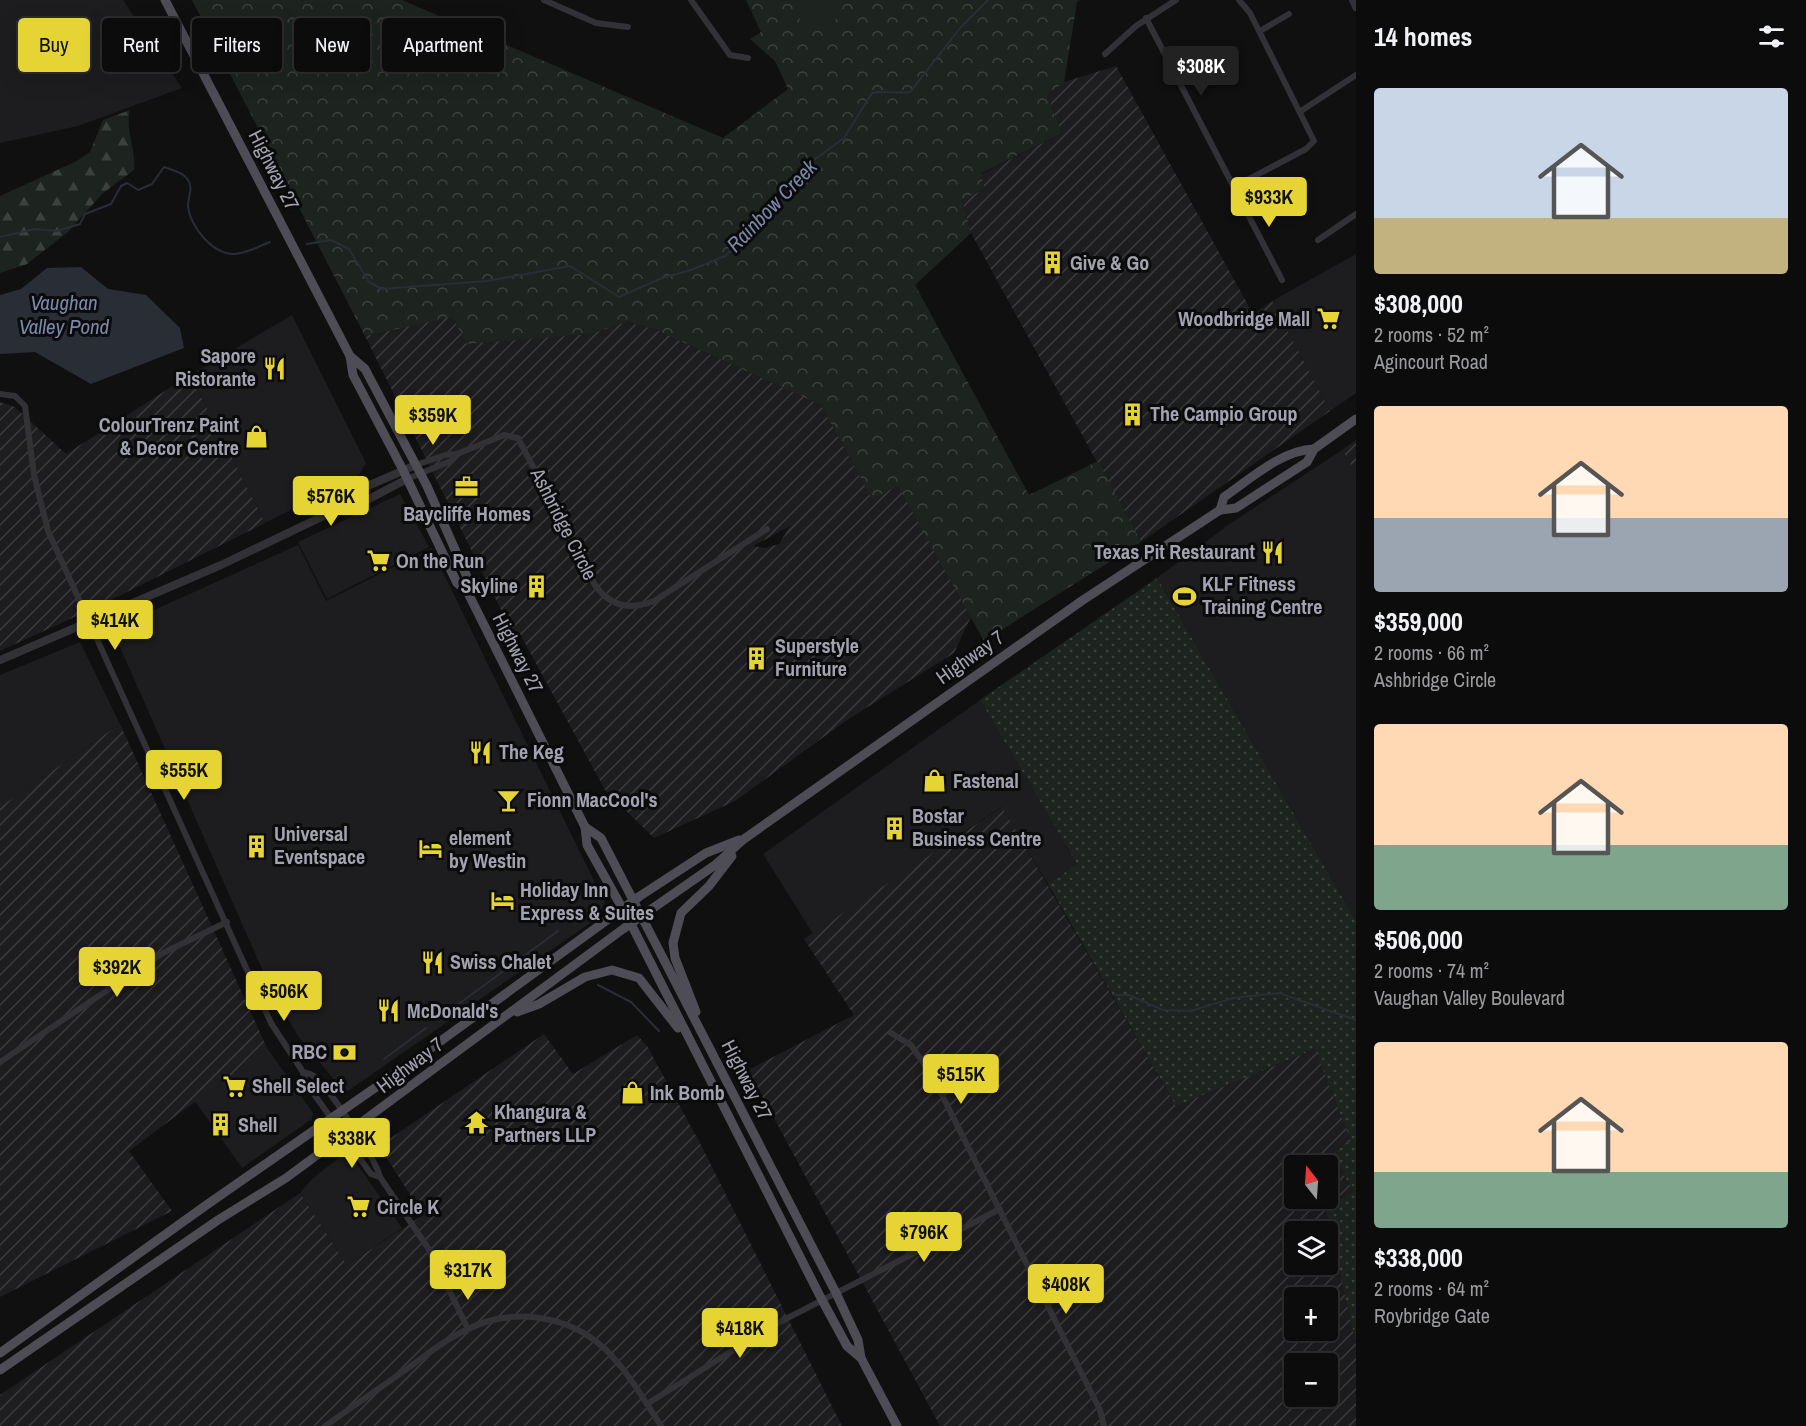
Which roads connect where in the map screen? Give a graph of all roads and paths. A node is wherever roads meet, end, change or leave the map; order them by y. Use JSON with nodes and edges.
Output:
{"nodes":[{"id":1,"x":165,"y":0,"type":"edge"},
{"id":2,"x":544,"y":0,"type":"edge"},
{"id":3,"x":691,"y":0,"type":"edge"},
{"id":4,"x":1176,"y":0,"type":"edge"},
{"id":5,"x":1239,"y":0,"type":"edge"},
{"id":6,"x":1353,"y":0,"type":"edge"},
{"id":7,"x":1356,"y":6,"type":"edge"},
{"id":8,"x":1288,"y":14,"type":"dead end"},
{"id":9,"x":1146,"y":18,"type":"junction"},
{"id":10,"x":628,"y":27,"type":"dead end"},
{"id":11,"x":1260,"y":32,"type":"junction"},
{"id":12,"x":1105,"y":54,"type":"dead end"},
{"id":13,"x":748,"y":58,"type":"dead end"},
{"id":14,"x":1356,"y":75,"type":"edge"},
{"id":15,"x":1301,"y":111,"type":"junction"},
{"id":16,"x":1234,"y":187,"type":"junction"},
{"id":17,"x":1356,"y":214,"type":"edge"},
{"id":18,"x":1318,"y":240,"type":"dead end"},
{"id":19,"x":1282,"y":280,"type":"dead end"},
{"id":20,"x":350,"y":356,"type":"junction"},
{"id":21,"x":0,"y":393,"type":"edge"},
{"id":22,"x":1356,"y":419,"type":"edge"},
{"id":23,"x":1314,"y":449,"type":"junction"},
{"id":24,"x":403,"y":470,"type":"junction"},
{"id":25,"x":418,"y":470,"type":"junction"},
{"id":26,"x":407,"y":480,"type":"junction"},
{"id":27,"x":361,"y":498,"type":"junction"},
{"id":28,"x":1220,"y":510,"type":"junction"},
{"id":29,"x":767,"y":529,"type":"dead end"},
{"id":30,"x":467,"y":591,"type":"junction"},
{"id":31,"x":88,"y":623,"type":"junction"},
{"id":32,"x":0,"y":660,"type":"edge"},
{"id":33,"x":585,"y":827,"type":"junction"},
{"id":34,"x":744,"y":838,"type":"junction"},
{"id":35,"x":633,"y":903,"type":"junction"},
{"id":36,"x":623,"y":910,"type":"junction"},
{"id":37,"x":640,"y":917,"type":"junction"},
{"id":38,"x":227,"y":922,"type":"junction"},
{"id":39,"x":631,"y":924,"type":"junction"},
{"id":40,"x":506,"y":1015,"type":"junction"},
{"id":41,"x":891,"y":1033,"type":"dead end"},
{"id":42,"x":706,"y":1040,"type":"junction"},
{"id":43,"x":693,"y":1047,"type":"junction"},
{"id":44,"x":0,"y":1062,"type":"edge"},
{"id":45,"x":303,"y":1072,"type":"junction"},
{"id":46,"x":341,"y":1110,"type":"junction"},
{"id":47,"x":332,"y":1118,"type":"junction"},
{"id":48,"x":354,"y":1129,"type":"junction"},
{"id":49,"x":344,"y":1136,"type":"junction"},
{"id":50,"x":380,"y":1177,"type":"junction"},
{"id":51,"x":1000,"y":1209,"type":"junction"},
{"id":52,"x":836,"y":1293,"type":"junction"},
{"id":53,"x":822,"y":1300,"type":"junction"},
{"id":54,"x":468,"y":1329,"type":"junction"},
{"id":55,"x":0,"y":1353,"type":"edge"},
{"id":56,"x":861,"y":1358,"type":"junction"},
{"id":57,"x":0,"y":1370,"type":"edge"},
{"id":58,"x":647,"y":1404,"type":"junction"},
{"id":59,"x":325,"y":1426,"type":"edge"},
{"id":60,"x":661,"y":1426,"type":"edge"},
{"id":61,"x":897,"y":1426,"type":"edge"},
{"id":62,"x":1104,"y":1426,"type":"edge"}],
"edges":[{"from":1,"to":20,"type":"main road","name":"Highway 27"},
{"from":2,"to":10,"type":"street"},
{"from":3,"to":13,"type":"street"},
{"from":4,"to":9,"type":"street"},
{"from":5,"to":11,"type":"street"},
{"from":6,"to":7,"type":"street"},
{"from":8,"to":11,"type":"street"},
{"from":9,"to":12,"type":"street"},
{"from":9,"to":16,"type":"street"},
{"from":11,"to":15,"type":"street"},
{"from":14,"to":15,"type":"street"},
{"from":15,"to":16,"type":"street"},
{"from":16,"to":19,"type":"street"},
{"from":17,"to":18,"type":"street"},
{"from":20,"to":24,"type":"main road","name":"Highway 27"},
{"from":20,"to":25,"type":"main road","name":"Highway 27"},
{"from":21,"to":31,"type":"street"},
{"from":22,"to":23,"type":"main road","name":"Highway 7"},
{"from":23,"to":28,"type":"main road","name":"Highway 7"},
{"from":23,"to":28,"type":"main road","name":"Highway 7"},
{"from":24,"to":25,"type":"street"},
{"from":24,"to":26,"type":"main road","name":"Highway 27"},
{"from":24,"to":27,"type":"street"},
{"from":25,"to":26,"type":"street","name":"Ashbridge Circle"},
{"from":25,"to":29,"type":"street","name":"Ashbridge Circle"},
{"from":25,"to":30,"type":"main road","name":"Highway 27"},
{"from":26,"to":27,"type":"street"},
{"from":26,"to":30,"type":"main road","name":"Highway 27"},
{"from":27,"to":31,"type":"street"},
{"from":28,"to":34,"type":"main road","name":"Highway 7"},
{"from":30,"to":33,"type":"main road","name":"Highway 27"},
{"from":31,"to":32,"type":"street"},
{"from":31,"to":38,"type":"street"},
{"from":33,"to":35,"type":"main road","name":"Highway 27"},
{"from":33,"to":36,"type":"main road","name":"Highway 27"},
{"from":34,"to":35,"type":"main road","name":"Highway 7"},
{"from":34,"to":37,"type":"main road","name":"Highway 7"},
{"from":34,"to":42,"type":"main road"},
{"from":35,"to":36,"type":"main road","name":"Highway 7"},
{"from":35,"to":37,"type":"main road","name":"Highway 27"},
{"from":36,"to":39,"type":"main road","name":"Highway 27"},
{"from":36,"to":46,"type":"main road","name":"Highway 7"},
{"from":37,"to":39,"type":"main road","name":"Highway 7"},
{"from":37,"to":42,"type":"main road","name":"Highway 27"},
{"from":38,"to":44,"type":"street"},
{"from":38,"to":45,"type":"street"},
{"from":39,"to":40,"type":"main road","name":"Highway 7"},
{"from":39,"to":43,"type":"main road","name":"Highway 27"},
{"from":40,"to":43,"type":"main road"},
{"from":40,"to":48,"type":"main road","name":"Highway 7"},
{"from":41,"to":51,"type":"street"},
{"from":42,"to":52,"type":"main road","name":"Highway 27"},
{"from":43,"to":53,"type":"main road","name":"Highway 27"},
{"from":45,"to":46,"type":"street"},
{"from":45,"to":47,"type":"street"},
{"from":46,"to":47,"type":"main road","name":"Highway 7"},
{"from":46,"to":48,"type":"street"},
{"from":47,"to":49,"type":"street"},
{"from":47,"to":55,"type":"main road","name":"Highway 7"},
{"from":48,"to":49,"type":"main road","name":"Highway 7"},
{"from":48,"to":50,"type":"street"},
{"from":49,"to":50,"type":"street"},
{"from":49,"to":57,"type":"main road","name":"Highway 7"},
{"from":50,"to":54,"type":"street"},
{"from":51,"to":52,"type":"street"},
{"from":51,"to":62,"type":"street"},
{"from":52,"to":53,"type":"street"},
{"from":52,"to":56,"type":"main road","name":"Highway 27"},
{"from":53,"to":56,"type":"main road","name":"Highway 27"},
{"from":53,"to":58,"type":"street"},
{"from":54,"to":58,"type":"street"},
{"from":54,"to":59,"type":"street"},
{"from":56,"to":61,"type":"main road","name":"Highway 27"},
{"from":58,"to":60,"type":"street"}]}
